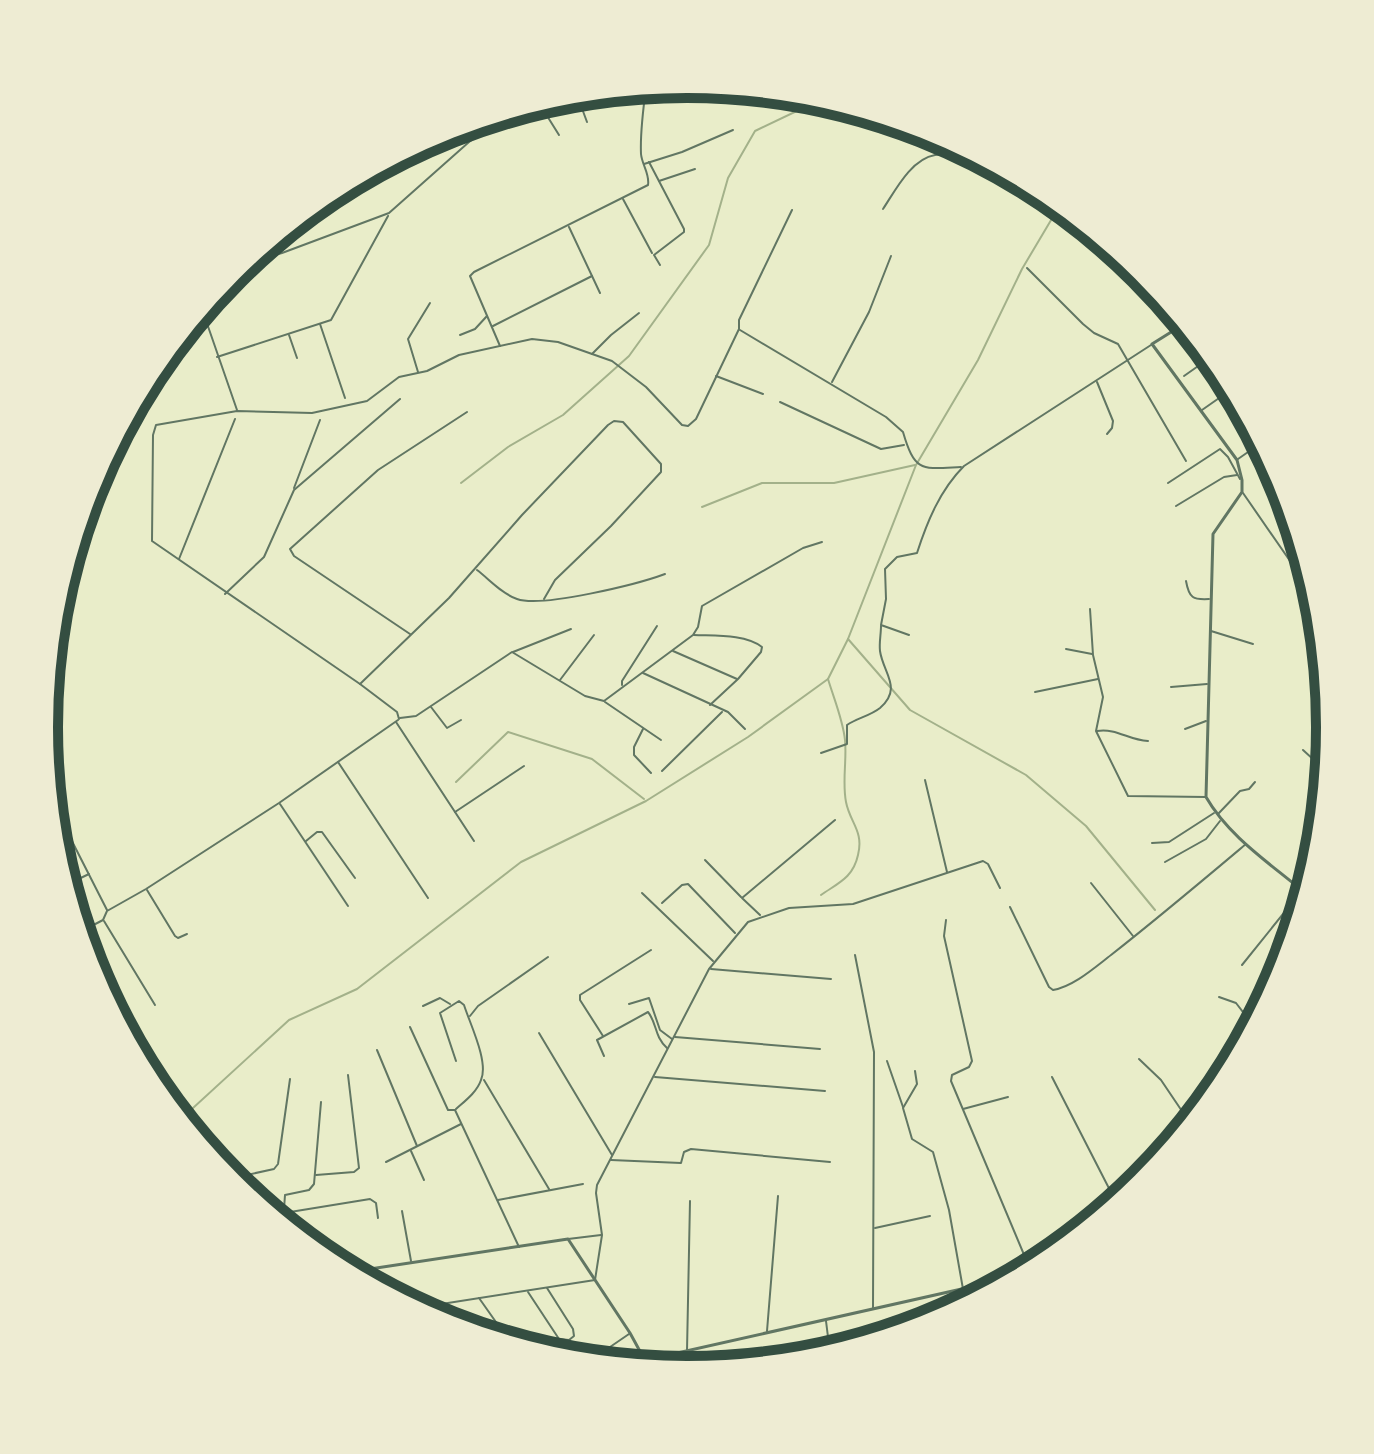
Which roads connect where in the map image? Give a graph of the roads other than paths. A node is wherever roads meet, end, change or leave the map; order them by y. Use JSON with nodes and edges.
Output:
{"nodes":[{"id":1,"x":645,"y":99,"type":"edge"},
{"id":2,"x":581,"y":107,"type":"edge"},
{"id":3,"x":546,"y":114,"type":"edge"},
{"id":4,"x":587,"y":122,"type":"dead end"},
{"id":5,"x":733,"y":130,"type":"dead end"},
{"id":6,"x":483,"y":132,"type":"edge"},
{"id":7,"x":559,"y":135,"type":"dead end"},
{"id":8,"x":947,"y":155,"type":"edge"},
{"id":9,"x":649,"y":162,"type":"junction"},
{"id":10,"x":643,"y":164,"type":"junction"},
{"id":11,"x":695,"y":169,"type":"dead end"},
{"id":12,"x":657,"y":181,"type":"junction"},
{"id":13,"x":623,"y":198,"type":"junction"},
{"id":14,"x":883,"y":209,"type":"dead end"},
{"id":15,"x":792,"y":210,"type":"dead end"},
{"id":16,"x":389,"y":213,"type":"junction"},
{"id":17,"x":568,"y":226,"type":"junction"},
{"id":18,"x":652,"y":253,"type":"dead end"},
{"id":19,"x":270,"y":256,"type":"edge"},
{"id":20,"x":891,"y":256,"type":"dead end"},
{"id":21,"x":660,"y":265,"type":"dead end"},
{"id":22,"x":1027,"y":268,"type":"dead end"},
{"id":23,"x":592,"y":276,"type":"junction"},
{"id":24,"x":600,"y":293,"type":"dead end"},
{"id":25,"x":430,"y":303,"type":"dead end"},
{"id":26,"x":639,"y":313,"type":"dead end"},
{"id":27,"x":487,"y":316,"type":"junction"},
{"id":28,"x":206,"y":322,"type":"edge"},
{"id":29,"x":319,"y":323,"type":"junction"},
{"id":30,"x":492,"y":326,"type":"junction"},
{"id":31,"x":739,"y":329,"type":"junction"},
{"id":32,"x":1175,"y":330,"type":"edge"},
{"id":33,"x":288,"y":333,"type":"junction"},
{"id":34,"x":460,"y":335,"type":"dead end"},
{"id":35,"x":1152,"y":344,"type":"junction"},
{"id":36,"x":500,"y":346,"type":"junction"},
{"id":37,"x":592,"y":354,"type":"junction"},
{"id":38,"x":217,"y":357,"type":"junction"},
{"id":39,"x":297,"y":358,"type":"dead end"},
{"id":40,"x":1127,"y":360,"type":"junction"},
{"id":41,"x":1200,"y":364,"type":"edge"},
{"id":42,"x":419,"y":373,"type":"junction"},
{"id":43,"x":716,"y":376,"type":"junction"},
{"id":44,"x":1184,"y":376,"type":"dead end"},
{"id":45,"x":1096,"y":381,"type":"junction"},
{"id":46,"x":831,"y":384,"type":"junction"},
{"id":47,"x":763,"y":394,"type":"dead end"},
{"id":48,"x":1221,"y":396,"type":"edge"},
{"id":49,"x":345,"y":398,"type":"dead end"},
{"id":50,"x":400,"y":399,"type":"dead end"},
{"id":51,"x":780,"y":402,"type":"dead end"},
{"id":52,"x":1201,"y":410,"type":"junction"},
{"id":53,"x":237,"y":411,"type":"junction"},
{"id":54,"x":467,"y":412,"type":"dead end"},
{"id":55,"x":235,"y":419,"type":"dead end"},
{"id":56,"x":320,"y":420,"type":"dead end"},
{"id":57,"x":1107,"y":434,"type":"dead end"},
{"id":58,"x":905,"y":445,"type":"junction"},
{"id":59,"x":1251,"y":450,"type":"edge"},
{"id":60,"x":1237,"y":460,"type":"junction"},
{"id":61,"x":1186,"y":461,"type":"dead end"},
{"id":62,"x":964,"y":466,"type":"junction"},
{"id":63,"x":1237,"y":475,"type":"junction"},
{"id":64,"x":1242,"y":480,"type":"junction"},
{"id":65,"x":1168,"y":483,"type":"dead end"},
{"id":66,"x":294,"y":490,"type":"junction"},
{"id":67,"x":1242,"y":492,"type":"junction"},
{"id":68,"x":1176,"y":506,"type":"dead end"},
{"id":69,"x":822,"y":542,"type":"dead end"},
{"id":70,"x":178,"y":560,"type":"junction"},
{"id":71,"x":476,"y":569,"type":"junction"},
{"id":72,"x":1296,"y":570,"type":"edge"},
{"id":73,"x":665,"y":574,"type":"dead end"},
{"id":74,"x":1186,"y":581,"type":"dead end"},
{"id":75,"x":225,"y":594,"type":"junction"},
{"id":76,"x":544,"y":599,"type":"junction"},
{"id":77,"x":1210,"y":599,"type":"junction"},
{"id":78,"x":1090,"y":609,"type":"dead end"},
{"id":79,"x":881,"y":625,"type":"junction"},
{"id":80,"x":657,"y":626,"type":"dead end"},
{"id":81,"x":571,"y":629,"type":"dead end"},
{"id":82,"x":1210,"y":630,"type":"junction"},
{"id":83,"x":411,"y":634,"type":"junction"},
{"id":84,"x":594,"y":635,"type":"dead end"},
{"id":85,"x":693,"y":635,"type":"junction"},
{"id":86,"x":909,"y":635,"type":"dead end"},
{"id":87,"x":1253,"y":644,"type":"dead end"},
{"id":88,"x":1066,"y":649,"type":"dead end"},
{"id":89,"x":672,"y":650,"type":"junction"},
{"id":90,"x":512,"y":652,"type":"junction"},
{"id":91,"x":1093,"y":655,"type":"junction"},
{"id":92,"x":642,"y":673,"type":"junction"},
{"id":93,"x":1099,"y":678,"type":"junction"},
{"id":94,"x":738,"y":679,"type":"junction"},
{"id":95,"x":560,"y":681,"type":"junction"},
{"id":96,"x":360,"y":684,"type":"junction"},
{"id":97,"x":1208,"y":684,"type":"junction"},
{"id":98,"x":623,"y":686,"type":"junction"},
{"id":99,"x":1171,"y":687,"type":"dead end"},
{"id":100,"x":1035,"y":692,"type":"dead end"},
{"id":101,"x":604,"y":701,"type":"junction"},
{"id":102,"x":710,"y":705,"type":"junction"},
{"id":103,"x":430,"y":706,"type":"junction"},
{"id":104,"x":722,"y":711,"type":"junction"},
{"id":105,"x":398,"y":720,"type":"junction"},
{"id":106,"x":461,"y":720,"type":"dead end"},
{"id":107,"x":1207,"y":721,"type":"junction"},
{"id":108,"x":643,"y":728,"type":"junction"},
{"id":109,"x":745,"y":729,"type":"dead end"},
{"id":110,"x":1185,"y":729,"type":"dead end"},
{"id":111,"x":1096,"y":731,"type":"junction"},
{"id":112,"x":661,"y":740,"type":"dead end"},
{"id":113,"x":1148,"y":741,"type":"dead end"},
{"id":114,"x":1303,"y":750,"type":"dead end"},
{"id":115,"x":821,"y":753,"type":"dead end"},
{"id":116,"x":1315,"y":761,"type":"edge"},
{"id":117,"x":338,"y":762,"type":"junction"},
{"id":118,"x":524,"y":766,"type":"dead end"},
{"id":119,"x":662,"y":771,"type":"dead end"},
{"id":120,"x":651,"y":773,"type":"dead end"},
{"id":121,"x":925,"y":780,"type":"dead end"},
{"id":122,"x":1255,"y":782,"type":"dead end"},
{"id":123,"x":1206,"y":797,"type":"junction"},
{"id":124,"x":279,"y":803,"type":"junction"},
{"id":125,"x":453,"y":813,"type":"junction"},
{"id":126,"x":1216,"y":814,"type":"junction"},
{"id":127,"x":835,"y":820,"type":"dead end"},
{"id":128,"x":1221,"y":820,"type":"junction"},
{"id":129,"x":67,"y":832,"type":"edge"},
{"id":130,"x":70,"y":838,"type":"joint"},
{"id":131,"x":305,"y":841,"type":"junction"},
{"id":132,"x":474,"y":841,"type":"dead end"},
{"id":133,"x":1152,"y":843,"type":"dead end"},
{"id":134,"x":1247,"y":844,"type":"junction"},
{"id":135,"x":705,"y":860,"type":"dead end"},
{"id":136,"x":1165,"y":862,"type":"dead end"},
{"id":137,"x":947,"y":873,"type":"junction"},
{"id":138,"x":89,"y":874,"type":"junction"},
{"id":139,"x":355,"y":878,"type":"dead end"},
{"id":140,"x":77,"y":880,"type":"edge"},
{"id":141,"x":1091,"y":883,"type":"dead end"},
{"id":142,"x":1296,"y":885,"type":"edge"},
{"id":143,"x":1000,"y":888,"type":"dead end"},
{"id":144,"x":146,"y":889,"type":"junction"},
{"id":145,"x":642,"y":893,"type":"dead end"},
{"id":146,"x":428,"y":898,"type":"dead end"},
{"id":147,"x":742,"y":898,"type":"junction"},
{"id":148,"x":662,"y":903,"type":"dead end"},
{"id":149,"x":348,"y":906,"type":"dead end"},
{"id":150,"x":1010,"y":907,"type":"dead end"},
{"id":151,"x":1289,"y":910,"type":"edge"},
{"id":152,"x":107,"y":911,"type":"junction"},
{"id":153,"x":761,"y":916,"type":"junction"},
{"id":154,"x":103,"y":920,"type":"junction"},
{"id":155,"x":946,"y":920,"type":"dead end"},
{"id":156,"x":90,"y":927,"type":"edge"},
{"id":157,"x":187,"y":934,"type":"dead end"},
{"id":158,"x":736,"y":934,"type":"junction"},
{"id":159,"x":1134,"y":937,"type":"junction"},
{"id":160,"x":651,"y":950,"type":"dead end"},
{"id":161,"x":855,"y":955,"type":"dead end"},
{"id":162,"x":548,"y":957,"type":"dead end"},
{"id":163,"x":714,"y":962,"type":"junction"},
{"id":164,"x":1242,"y":965,"type":"dead end"},
{"id":165,"x":709,"y":969,"type":"junction"},
{"id":166,"x":831,"y":979,"type":"dead end"},
{"id":167,"x":1219,"y":997,"type":"dead end"},
{"id":168,"x":451,"y":1004,"type":"junction"},
{"id":169,"x":629,"y":1004,"type":"dead end"},
{"id":170,"x":155,"y":1005,"type":"dead end"},
{"id":171,"x":423,"y":1006,"type":"dead end"},
{"id":172,"x":1246,"y":1015,"type":"edge"},
{"id":173,"x":468,"y":1018,"type":"junction"},
{"id":174,"x":410,"y":1027,"type":"dead end"},
{"id":175,"x":539,"y":1033,"type":"dead end"},
{"id":176,"x":603,"y":1036,"type":"junction"},
{"id":177,"x":674,"y":1038,"type":"junction"},
{"id":178,"x":668,"y":1049,"type":"junction"},
{"id":179,"x":820,"y":1049,"type":"dead end"},
{"id":180,"x":377,"y":1050,"type":"dead end"},
{"id":181,"x":604,"y":1056,"type":"dead end"},
{"id":182,"x":1139,"y":1059,"type":"dead end"},
{"id":183,"x":456,"y":1061,"type":"dead end"},
{"id":184,"x":887,"y":1061,"type":"dead end"},
{"id":185,"x":915,"y":1071,"type":"dead end"},
{"id":186,"x":348,"y":1075,"type":"dead end"},
{"id":187,"x":654,"y":1076,"type":"junction"},
{"id":188,"x":1052,"y":1077,"type":"dead end"},
{"id":189,"x":482,"y":1078,"type":"junction"},
{"id":190,"x":290,"y":1079,"type":"dead end"},
{"id":191,"x":825,"y":1091,"type":"dead end"},
{"id":192,"x":1008,"y":1097,"type":"dead end"},
{"id":193,"x":321,"y":1102,"type":"dead end"},
{"id":194,"x":903,"y":1108,"type":"junction"},
{"id":195,"x":455,"y":1110,"type":"junction"},
{"id":196,"x":962,"y":1110,"type":"junction"},
{"id":197,"x":1183,"y":1113,"type":"edge"},
{"id":198,"x":462,"y":1124,"type":"junction"},
{"id":199,"x":417,"y":1146,"type":"junction"},
{"id":200,"x":410,"y":1150,"type":"junction"},
{"id":201,"x":612,"y":1158,"type":"junction"},
{"id":202,"x":386,"y":1162,"type":"dead end"},
{"id":203,"x":830,"y":1162,"type":"dead end"},
{"id":204,"x":245,"y":1175,"type":"edge"},
{"id":205,"x":314,"y":1176,"type":"junction"},
{"id":206,"x":424,"y":1180,"type":"dead end"},
{"id":207,"x":583,"y":1184,"type":"dead end"},
{"id":208,"x":549,"y":1189,"type":"junction"},
{"id":209,"x":1111,"y":1192,"type":"edge"},
{"id":210,"x":778,"y":1196,"type":"dead end"},
{"id":211,"x":497,"y":1200,"type":"junction"},
{"id":212,"x":690,"y":1201,"type":"dead end"},
{"id":213,"x":283,"y":1209,"type":"edge"},
{"id":214,"x":402,"y":1211,"type":"dead end"},
{"id":215,"x":287,"y":1212,"type":"edge"},
{"id":216,"x":930,"y":1216,"type":"dead end"},
{"id":217,"x":378,"y":1218,"type":"dead end"},
{"id":218,"x":873,"y":1228,"type":"junction"},
{"id":219,"x":602,"y":1235,"type":"junction"},
{"id":220,"x":568,"y":1239,"type":"junction"},
{"id":221,"x":519,"y":1247,"type":"junction"},
{"id":222,"x":1025,"y":1257,"type":"edge"},
{"id":223,"x":411,"y":1263,"type":"junction"},
{"id":224,"x":368,"y":1269,"type":"edge"},
{"id":225,"x":595,"y":1280,"type":"junction"},
{"id":226,"x":973,"y":1287,"type":"edge"},
{"id":227,"x":547,"y":1288,"type":"junction"},
{"id":228,"x":963,"y":1289,"type":"junction"},
{"id":229,"x":528,"y":1291,"type":"junction"},
{"id":230,"x":479,"y":1298,"type":"junction"},
{"id":231,"x":438,"y":1304,"type":"edge"},
{"id":232,"x":873,"y":1309,"type":"junction"},
{"id":233,"x":826,"y":1320,"type":"junction"},
{"id":234,"x":500,"y":1328,"type":"edge"},
{"id":235,"x":630,"y":1333,"type":"junction"},
{"id":236,"x":767,"y":1333,"type":"junction"},
{"id":237,"x":825,"y":1341,"type":"edge"},
{"id":238,"x":604,"y":1351,"type":"edge"},
{"id":239,"x":687,"y":1351,"type":"junction"},
{"id":240,"x":643,"y":1355,"type":"edge"},
{"id":241,"x":666,"y":1356,"type":"edge"}],
"edges":[{"from":1,"to":10,"type":"street"},
{"from":2,"to":4,"type":"street"},
{"from":3,"to":7,"type":"street"},
{"from":5,"to":9,"type":"street"},
{"from":6,"to":16,"type":"street"},
{"from":8,"to":14,"type":"street"},
{"from":9,"to":10,"type":"street"},
{"from":9,"to":12,"type":"street"},
{"from":10,"to":13,"type":"street"},
{"from":11,"to":12,"type":"street"},
{"from":12,"to":21,"type":"street"},
{"from":13,"to":17,"type":"street"},
{"from":13,"to":18,"type":"street"},
{"from":15,"to":31,"type":"street"},
{"from":16,"to":19,"type":"street"},
{"from":16,"to":29,"type":"street"},
{"from":17,"to":23,"type":"street"},
{"from":17,"to":27,"type":"street"},
{"from":20,"to":46,"type":"street"},
{"from":22,"to":40,"type":"street"},
{"from":23,"to":24,"type":"street"},
{"from":23,"to":30,"type":"street"},
{"from":25,"to":42,"type":"street"},
{"from":26,"to":37,"type":"street"},
{"from":27,"to":30,"type":"street"},
{"from":27,"to":34,"type":"street"},
{"from":28,"to":38,"type":"street"},
{"from":29,"to":33,"type":"street"},
{"from":29,"to":49,"type":"street"},
{"from":30,"to":36,"type":"street"},
{"from":31,"to":43,"type":"street"},
{"from":31,"to":46,"type":"street"},
{"from":32,"to":35,"type":"street"},
{"from":33,"to":38,"type":"street"},
{"from":33,"to":39,"type":"street"},
{"from":35,"to":40,"type":"street"},
{"from":35,"to":52,"type":"street"},
{"from":36,"to":37,"type":"street"},
{"from":36,"to":42,"type":"street"},
{"from":37,"to":43,"type":"street"},
{"from":38,"to":53,"type":"street"},
{"from":40,"to":45,"type":"street"},
{"from":40,"to":61,"type":"street"},
{"from":41,"to":44,"type":"street"},
{"from":42,"to":53,"type":"street"},
{"from":43,"to":47,"type":"street"},
{"from":45,"to":57,"type":"street"},
{"from":45,"to":62,"type":"street"},
{"from":46,"to":58,"type":"street"},
{"from":48,"to":52,"type":"street"},
{"from":50,"to":66,"type":"street"},
{"from":51,"to":58,"type":"street"},
{"from":52,"to":60,"type":"street"},
{"from":53,"to":70,"type":"street"},
{"from":54,"to":83,"type":"street"},
{"from":55,"to":70,"type":"street"},
{"from":56,"to":66,"type":"street"},
{"from":58,"to":62,"type":"street"},
{"from":59,"to":60,"type":"street"},
{"from":60,"to":64,"type":"street"},
{"from":62,"to":79,"type":"street"},
{"from":63,"to":64,"type":"street"},
{"from":63,"to":65,"type":"street"},
{"from":63,"to":68,"type":"street"},
{"from":64,"to":67,"type":"street"},
{"from":66,"to":75,"type":"street"},
{"from":67,"to":72,"type":"street"},
{"from":67,"to":77,"type":"street"},
{"from":69,"to":85,"type":"street"},
{"from":70,"to":75,"type":"street"},
{"from":71,"to":76,"type":"street"},
{"from":71,"to":76,"type":"street"},
{"from":71,"to":83,"type":"street"},
{"from":73,"to":76,"type":"street"},
{"from":74,"to":77,"type":"street"},
{"from":75,"to":96,"type":"street"},
{"from":77,"to":82,"type":"street"},
{"from":78,"to":91,"type":"street"},
{"from":79,"to":86,"type":"street"},
{"from":79,"to":115,"type":"street"},
{"from":80,"to":98,"type":"street"},
{"from":81,"to":90,"type":"street"},
{"from":82,"to":87,"type":"street"},
{"from":82,"to":97,"type":"street"},
{"from":83,"to":96,"type":"street"},
{"from":84,"to":95,"type":"street"},
{"from":85,"to":89,"type":"street"},
{"from":85,"to":94,"type":"street"},
{"from":88,"to":91,"type":"street"},
{"from":89,"to":92,"type":"street"},
{"from":89,"to":94,"type":"street"},
{"from":90,"to":95,"type":"street"},
{"from":90,"to":103,"type":"street"},
{"from":91,"to":93,"type":"street"},
{"from":92,"to":98,"type":"street"},
{"from":92,"to":102,"type":"street"},
{"from":93,"to":100,"type":"street"},
{"from":93,"to":111,"type":"street"},
{"from":94,"to":102,"type":"street"},
{"from":95,"to":101,"type":"street"},
{"from":96,"to":105,"type":"street"},
{"from":97,"to":99,"type":"street"},
{"from":97,"to":107,"type":"street"},
{"from":98,"to":101,"type":"street"},
{"from":101,"to":108,"type":"street"},
{"from":102,"to":104,"type":"street"},
{"from":103,"to":105,"type":"street"},
{"from":103,"to":106,"type":"street"},
{"from":104,"to":109,"type":"street"},
{"from":104,"to":119,"type":"street"},
{"from":105,"to":117,"type":"street"},
{"from":105,"to":125,"type":"street"},
{"from":107,"to":110,"type":"street"},
{"from":107,"to":123,"type":"street"},
{"from":108,"to":112,"type":"street"},
{"from":108,"to":120,"type":"street"},
{"from":111,"to":113,"type":"street"},
{"from":111,"to":123,"type":"street"},
{"from":114,"to":116,"type":"street"},
{"from":117,"to":124,"type":"street"},
{"from":117,"to":146,"type":"street"},
{"from":118,"to":125,"type":"street"},
{"from":121,"to":137,"type":"street"},
{"from":122,"to":126,"type":"street"},
{"from":123,"to":126,"type":"street"},
{"from":124,"to":131,"type":"street"},
{"from":124,"to":144,"type":"street"},
{"from":125,"to":132,"type":"street"},
{"from":126,"to":128,"type":"street"},
{"from":126,"to":133,"type":"street"},
{"from":127,"to":147,"type":"street"},
{"from":128,"to":134,"type":"street"},
{"from":128,"to":136,"type":"street"},
{"from":129,"to":130,"type":"street"},
{"from":130,"to":138,"type":"street"},
{"from":131,"to":139,"type":"street"},
{"from":131,"to":149,"type":"street"},
{"from":134,"to":142,"type":"street"},
{"from":134,"to":159,"type":"street"},
{"from":135,"to":147,"type":"street"},
{"from":137,"to":143,"type":"street"},
{"from":137,"to":153,"type":"street"},
{"from":138,"to":140,"type":"street"},
{"from":138,"to":152,"type":"street"},
{"from":141,"to":159,"type":"street"},
{"from":144,"to":152,"type":"street"},
{"from":144,"to":157,"type":"street"},
{"from":145,"to":163,"type":"street"},
{"from":147,"to":153,"type":"street"},
{"from":148,"to":158,"type":"street"},
{"from":150,"to":159,"type":"street"},
{"from":151,"to":164,"type":"street"},
{"from":152,"to":154,"type":"street"},
{"from":153,"to":158,"type":"street"},
{"from":154,"to":156,"type":"street"},
{"from":154,"to":170,"type":"street"},
{"from":155,"to":196,"type":"street"},
{"from":158,"to":163,"type":"street"},
{"from":160,"to":176,"type":"street"},
{"from":161,"to":218,"type":"street"},
{"from":162,"to":173,"type":"street"},
{"from":163,"to":165,"type":"street"},
{"from":165,"to":166,"type":"street"},
{"from":165,"to":177,"type":"street"},
{"from":167,"to":172,"type":"street"},
{"from":168,"to":171,"type":"street"},
{"from":168,"to":173,"type":"street"},
{"from":168,"to":183,"type":"street"},
{"from":169,"to":177,"type":"street"},
{"from":173,"to":189,"type":"street"},
{"from":174,"to":195,"type":"street"},
{"from":175,"to":201,"type":"street"},
{"from":176,"to":178,"type":"street"},
{"from":176,"to":181,"type":"street"},
{"from":177,"to":178,"type":"street"},
{"from":177,"to":179,"type":"street"},
{"from":178,"to":187,"type":"street"},
{"from":180,"to":199,"type":"street"},
{"from":182,"to":197,"type":"street"},
{"from":184,"to":194,"type":"street"},
{"from":185,"to":194,"type":"street"},
{"from":186,"to":205,"type":"street"},
{"from":187,"to":191,"type":"street"},
{"from":187,"to":201,"type":"street"},
{"from":188,"to":209,"type":"street"},
{"from":189,"to":195,"type":"street"},
{"from":189,"to":208,"type":"street"},
{"from":190,"to":204,"type":"street"},
{"from":192,"to":196,"type":"street"},
{"from":193,"to":205,"type":"street"},
{"from":194,"to":228,"type":"street"},
{"from":195,"to":198,"type":"street"},
{"from":196,"to":222,"type":"street"},
{"from":198,"to":199,"type":"street"},
{"from":198,"to":211,"type":"street"},
{"from":199,"to":200,"type":"street"},
{"from":200,"to":202,"type":"street"},
{"from":200,"to":206,"type":"street"},
{"from":201,"to":203,"type":"street"},
{"from":201,"to":219,"type":"street"},
{"from":205,"to":213,"type":"street"},
{"from":207,"to":208,"type":"street"},
{"from":208,"to":211,"type":"street"},
{"from":210,"to":236,"type":"street"},
{"from":211,"to":221,"type":"street"},
{"from":212,"to":239,"type":"street"},
{"from":214,"to":223,"type":"street"},
{"from":215,"to":217,"type":"street"},
{"from":216,"to":218,"type":"street"},
{"from":218,"to":232,"type":"street"},
{"from":219,"to":220,"type":"street"},
{"from":219,"to":225,"type":"street"},
{"from":220,"to":221,"type":"street"},
{"from":220,"to":225,"type":"street"},
{"from":221,"to":223,"type":"street"},
{"from":223,"to":224,"type":"street"},
{"from":225,"to":227,"type":"street"},
{"from":225,"to":235,"type":"street"},
{"from":226,"to":228,"type":"street"},
{"from":227,"to":229,"type":"street"},
{"from":227,"to":229,"type":"street"},
{"from":228,"to":232,"type":"street"},
{"from":229,"to":230,"type":"street"},
{"from":230,"to":231,"type":"street"},
{"from":230,"to":234,"type":"street"},
{"from":232,"to":233,"type":"street"},
{"from":233,"to":236,"type":"street"},
{"from":233,"to":237,"type":"street"},
{"from":235,"to":238,"type":"street"},
{"from":235,"to":240,"type":"street"},
{"from":236,"to":239,"type":"street"},
{"from":239,"to":241,"type":"street"}]}
